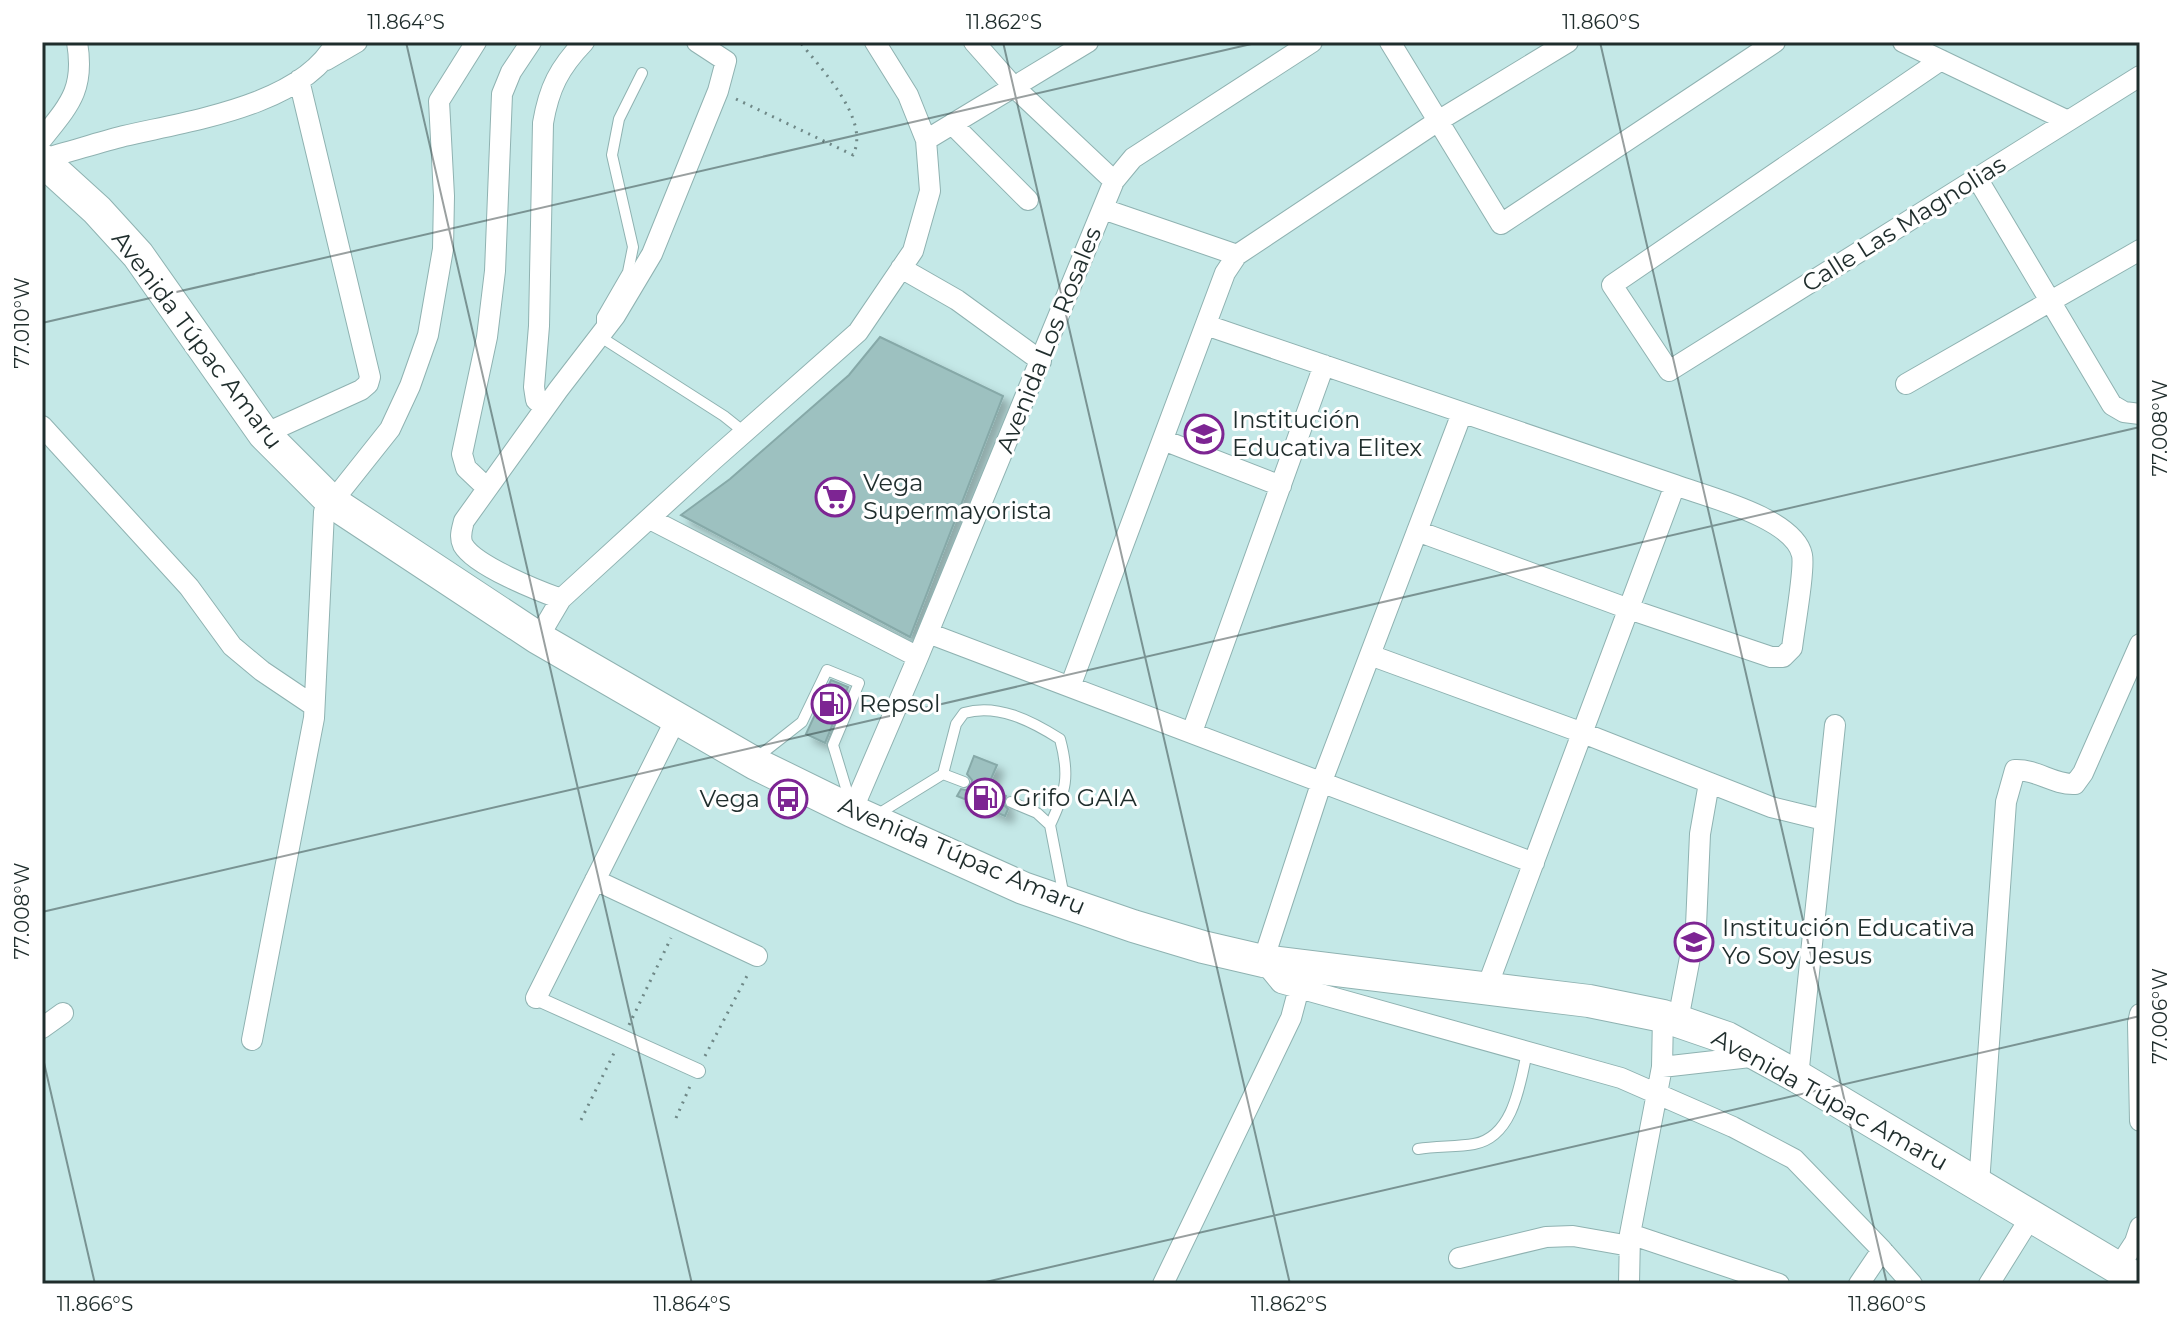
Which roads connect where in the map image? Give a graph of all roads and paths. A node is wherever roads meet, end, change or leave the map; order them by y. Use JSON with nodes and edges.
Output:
{"nodes":[{"id":1,"x":77,"y":42,"type":"edge"},
{"id":2,"x":336,"y":42,"type":"edge"},
{"id":3,"x":357,"y":42,"type":"edge"},
{"id":4,"x":476,"y":42,"type":"edge"},
{"id":5,"x":531,"y":42,"type":"edge"},
{"id":6,"x":584,"y":42,"type":"edge"},
{"id":7,"x":697,"y":42,"type":"edge"},
{"id":8,"x":800,"y":42,"type":"edge"},
{"id":9,"x":875,"y":42,"type":"edge"},
{"id":10,"x":974,"y":42,"type":"edge"},
{"id":11,"x":1088,"y":42,"type":"edge"},
{"id":12,"x":1312,"y":42,"type":"edge"},
{"id":13,"x":1390,"y":42,"type":"edge"},
{"id":14,"x":1568,"y":42,"type":"edge"},
{"id":15,"x":1775,"y":42,"type":"edge"},
{"id":16,"x":1903,"y":42,"type":"edge"},
{"id":17,"x":1941,"y":60,"type":"junction"},
{"id":18,"x":321,"y":64,"type":"junction"},
{"id":19,"x":642,"y":73,"type":"dead end"},
{"id":20,"x":2140,"y":76,"type":"edge"},
{"id":21,"x":299,"y":80,"type":"junction"},
{"id":22,"x":1014,"y":87,"type":"junction"},
{"id":23,"x":718,"y":91,"type":"junction"},
{"id":24,"x":1438,"y":121,"type":"junction"},
{"id":25,"x":2068,"y":121,"type":"junction"},
{"id":26,"x":952,"y":124,"type":"junction"},
{"id":27,"x":42,"y":139,"type":"edge"},
{"id":28,"x":926,"y":140,"type":"junction"},
{"id":29,"x":42,"y":160,"type":"edge"},
{"id":30,"x":1977,"y":178,"type":"junction"},
{"id":31,"x":1114,"y":181,"type":"junction"},
{"id":32,"x":1028,"y":200,"type":"dead end"},
{"id":33,"x":1103,"y":209,"type":"junction"},
{"id":34,"x":2140,"y":250,"type":"edge"},
{"id":35,"x":1237,"y":255,"type":"junction"},
{"id":36,"x":901,"y":268,"type":"junction"},
{"id":37,"x":2051,"y":302,"type":"junction"},
{"id":38,"x":1206,"y":325,"type":"junction"},
{"id":39,"x":602,"y":333,"type":"junction"},
{"id":40,"x":1041,"y":361,"type":"junction"},
{"id":41,"x":1324,"y":365,"type":"junction"},
{"id":42,"x":1906,"y":384,"type":"dead end"},
{"id":43,"x":545,"y":407,"type":"junction"},
{"id":44,"x":1462,"y":413,"type":"junction"},
{"id":45,"x":2140,"y":414,"type":"edge"},
{"id":46,"x":42,"y":426,"type":"edge"},
{"id":47,"x":744,"y":432,"type":"junction"},
{"id":48,"x":264,"y":434,"type":"junction"},
{"id":49,"x":1163,"y":440,"type":"junction"},
{"id":50,"x":1675,"y":485,"type":"junction"},
{"id":51,"x":1281,"y":486,"type":"junction"},
{"id":52,"x":487,"y":488,"type":"junction"},
{"id":53,"x":332,"y":502,"type":"junction"},
{"id":54,"x":650,"y":519,"type":"junction"},
{"id":55,"x":1417,"y":531,"type":"junction"},
{"id":56,"x":561,"y":599,"type":"junction"},
{"id":57,"x":1629,"y":609,"type":"junction"},
{"id":58,"x":928,"y":633,"type":"junction"},
{"id":59,"x":538,"y":638,"type":"junction"},
{"id":60,"x":2140,"y":644,"type":"edge"},
{"id":61,"x":1370,"y":655,"type":"junction"},
{"id":62,"x":918,"y":657,"type":"junction"},
{"id":63,"x":1070,"y":687,"type":"junction"},
{"id":64,"x":314,"y":706,"type":"junction"},
{"id":65,"x":676,"y":719,"type":"junction"},
{"id":66,"x":1835,"y":725,"type":"dead end"},
{"id":67,"x":1192,"y":732,"type":"junction"},
{"id":68,"x":1583,"y":733,"type":"junction"},
{"id":69,"x":752,"y":761,"type":"junction"},
{"id":70,"x":943,"y":774,"type":"junction"},
{"id":71,"x":1322,"y":781,"type":"junction"},
{"id":72,"x":964,"y":782,"type":"dead end"},
{"id":73,"x":1709,"y":783,"type":"junction"},
{"id":74,"x":1011,"y":802,"type":"dead end"},
{"id":75,"x":861,"y":815,"type":"junction"},
{"id":76,"x":1824,"y":820,"type":"junction"},
{"id":77,"x":1050,"y":825,"type":"junction"},
{"id":78,"x":1534,"y":863,"type":"junction"},
{"id":79,"x":595,"y":880,"type":"junction"},
{"id":80,"x":1065,"y":902,"type":"junction"},
{"id":81,"x":679,"y":920,"type":"junction"},
{"id":82,"x":757,"y":956,"type":"joint"},
{"id":83,"x":1263,"y":961,"type":"junction"},
{"id":84,"x":1487,"y":987,"type":"junction"},
{"id":85,"x":1299,"y":988,"type":"junction"},
{"id":86,"x":536,"y":998,"type":"joint"},
{"id":87,"x":2140,"y":1014,"type":"edge"},
{"id":88,"x":1671,"y":1018,"type":"junction"},
{"id":89,"x":623,"y":1037,"type":"junction"},
{"id":90,"x":252,"y":1040,"type":"dead end"},
{"id":91,"x":1527,"y":1052,"type":"junction"},
{"id":92,"x":1759,"y":1056,"type":"junction"},
{"id":93,"x":1662,"y":1067,"type":"junction"},
{"id":94,"x":698,"y":1071,"type":"junction"},
{"id":95,"x":1798,"y":1077,"type":"junction"},
{"id":96,"x":2139,"y":1086,"type":"edge"},
{"id":97,"x":1655,"y":1092,"type":"junction"},
{"id":98,"x":676,"y":1118,"type":"dead end"},
{"id":99,"x":581,"y":1120,"type":"dead end"},
{"id":100,"x":2140,"y":1121,"type":"edge"},
{"id":101,"x":1418,"y":1149,"type":"dead end"},
{"id":102,"x":1979,"y":1184,"type":"junction"},
{"id":103,"x":2032,"y":1215,"type":"junction"},
{"id":104,"x":2140,"y":1227,"type":"edge"},
{"id":105,"x":1630,"y":1240,"type":"junction"},
{"id":106,"x":1882,"y":1250,"type":"junction"},
{"id":107,"x":1459,"y":1258,"type":"dead end"},
{"id":108,"x":2129,"y":1274,"type":"edge"},
{"id":109,"x":1163,"y":1284,"type":"edge"},
{"id":110,"x":1629,"y":1284,"type":"edge"},
{"id":111,"x":1779,"y":1284,"type":"edge"},
{"id":112,"x":1859,"y":1284,"type":"edge"},
{"id":113,"x":1912,"y":1284,"type":"edge"},
{"id":114,"x":1989,"y":1284,"type":"edge"}],
"edges":[{"from":1,"to":27,"type":"street"},
{"from":2,"to":18,"type":"street"},
{"from":3,"to":18,"type":"street"},
{"from":4,"to":53,"type":"street"},
{"from":5,"to":52,"type":"street"},
{"from":6,"to":43,"type":"street"},
{"from":7,"to":23,"type":"street"},
{"from":8,"to":23,"type":"path"},
{"from":9,"to":28,"type":"street"},
{"from":10,"to":22,"type":"street"},
{"from":11,"to":22,"type":"street"},
{"from":12,"to":31,"type":"street","name":"Avenida Los Rosales"},
{"from":13,"to":24,"type":"street"},
{"from":14,"to":24,"type":"street"},
{"from":15,"to":24,"type":"street"},
{"from":16,"to":17,"type":"street"},
{"from":17,"to":25,"type":"street"},
{"from":17,"to":30,"type":"street","name":"Calle Las Magnolias"},
{"from":18,"to":21,"type":"street"},
{"from":19,"to":39,"type":"lane"},
{"from":20,"to":25,"type":"street","name":"Calle Las Magnolias"},
{"from":21,"to":29,"type":"street"},
{"from":21,"to":48,"type":"street"},
{"from":22,"to":26,"type":"street"},
{"from":22,"to":31,"type":"street"},
{"from":23,"to":39,"type":"street"},
{"from":24,"to":35,"type":"street"},
{"from":25,"to":30,"type":"street","name":"Calle Las Magnolias"},
{"from":26,"to":28,"type":"street"},
{"from":26,"to":32,"type":"street"},
{"from":28,"to":36,"type":"street"},
{"from":29,"to":48,"type":"highway","name":"Avenida Túpac Amaru"},
{"from":30,"to":37,"type":"street"},
{"from":31,"to":33,"type":"street","name":"Avenida Los Rosales"},
{"from":33,"to":35,"type":"street"},
{"from":33,"to":40,"type":"street","name":"Avenida Los Rosales"},
{"from":34,"to":37,"type":"street"},
{"from":35,"to":38,"type":"street"},
{"from":36,"to":40,"type":"street"},
{"from":36,"to":47,"type":"street"},
{"from":37,"to":42,"type":"street"},
{"from":37,"to":45,"type":"street"},
{"from":38,"to":41,"type":"street"},
{"from":38,"to":49,"type":"street"},
{"from":39,"to":43,"type":"street"},
{"from":39,"to":47,"type":"lane"},
{"from":40,"to":58,"type":"street","name":"Avenida Los Rosales"},
{"from":41,"to":44,"type":"street"},
{"from":41,"to":51,"type":"street"},
{"from":43,"to":52,"type":"street"},
{"from":44,"to":50,"type":"street"},
{"from":44,"to":55,"type":"street"},
{"from":46,"to":64,"type":"street"},
{"from":47,"to":54,"type":"street"},
{"from":48,"to":53,"type":"highway","name":"Avenida Túpac Amaru"},
{"from":49,"to":51,"type":"street"},
{"from":49,"to":63,"type":"street"},
{"from":50,"to":57,"type":"street"},
{"from":50,"to":57,"type":"street"},
{"from":51,"to":67,"type":"street"},
{"from":52,"to":56,"type":"street"},
{"from":53,"to":59,"type":"highway","name":"Avenida Túpac Amaru"},
{"from":53,"to":64,"type":"street"},
{"from":54,"to":56,"type":"street"},
{"from":54,"to":62,"type":"street"},
{"from":55,"to":57,"type":"street"},
{"from":55,"to":61,"type":"street"},
{"from":56,"to":59,"type":"street"},
{"from":57,"to":68,"type":"street"},
{"from":58,"to":62,"type":"street","name":"Avenida Los Rosales"},
{"from":58,"to":63,"type":"street"},
{"from":59,"to":65,"type":"highway","name":"Avenida Túpac Amaru"},
{"from":60,"to":102,"type":"street"},
{"from":61,"to":68,"type":"street"},
{"from":61,"to":71,"type":"street"},
{"from":62,"to":75,"type":"street","name":"Avenida Los Rosales"},
{"from":63,"to":67,"type":"street"},
{"from":64,"to":90,"type":"street"},
{"from":65,"to":69,"type":"highway","name":"Avenida Túpac Amaru"},
{"from":65,"to":79,"type":"street"},
{"from":66,"to":76,"type":"street"},
{"from":67,"to":71,"type":"street"},
{"from":68,"to":73,"type":"street"},
{"from":68,"to":78,"type":"street"},
{"from":69,"to":75,"type":"highway","name":"Avenida Túpac Amaru"},
{"from":69,"to":75,"type":"lane"},
{"from":70,"to":72,"type":"lane"},
{"from":70,"to":75,"type":"lane"},
{"from":70,"to":77,"type":"lane"},
{"from":71,"to":78,"type":"street"},
{"from":71,"to":83,"type":"street"},
{"from":73,"to":76,"type":"street"},
{"from":73,"to":88,"type":"street"},
{"from":74,"to":77,"type":"lane"},
{"from":75,"to":80,"type":"highway","name":"Avenida Túpac Amaru"},
{"from":76,"to":95,"type":"street"},
{"from":77,"to":80,"type":"lane"},
{"from":78,"to":84,"type":"street"},
{"from":79,"to":81,"type":"street"},
{"from":79,"to":86,"type":"street"},
{"from":80,"to":83,"type":"highway","name":"Avenida Túpac Amaru"},
{"from":81,"to":82,"type":"street"},
{"from":81,"to":89,"type":"path"},
{"from":82,"to":94,"type":"path"},
{"from":83,"to":84,"type":"highway","name":"Avenida Túpac Amaru"},
{"from":83,"to":85,"type":"street"},
{"from":84,"to":88,"type":"highway","name":"Avenida Túpac Amaru"},
{"from":85,"to":91,"type":"street"},
{"from":85,"to":109,"type":"street"},
{"from":86,"to":89,"type":"street"},
{"from":87,"to":96,"type":"street"},
{"from":88,"to":92,"type":"highway","name":"Avenida Túpac Amaru"},
{"from":88,"to":93,"type":"street"},
{"from":89,"to":94,"type":"street"},
{"from":89,"to":99,"type":"path"},
{"from":91,"to":97,"type":"street"},
{"from":91,"to":101,"type":"lane"},
{"from":92,"to":93,"type":"street"},
{"from":92,"to":95,"type":"highway","name":"Avenida Túpac Amaru"},
{"from":93,"to":97,"type":"street"},
{"from":94,"to":98,"type":"path"},
{"from":95,"to":102,"type":"highway","name":"Avenida Túpac Amaru"},
{"from":96,"to":100,"type":"street"},
{"from":97,"to":105,"type":"street"},
{"from":97,"to":106,"type":"street"},
{"from":102,"to":103,"type":"highway","name":"Avenida Túpac Amaru"},
{"from":103,"to":108,"type":"highway","name":"Avenida Túpac Amaru"},
{"from":103,"to":114,"type":"street"},
{"from":104,"to":108,"type":"street"},
{"from":105,"to":107,"type":"street"},
{"from":105,"to":110,"type":"street"},
{"from":105,"to":111,"type":"street"},
{"from":106,"to":112,"type":"street"},
{"from":106,"to":113,"type":"street"}]}
